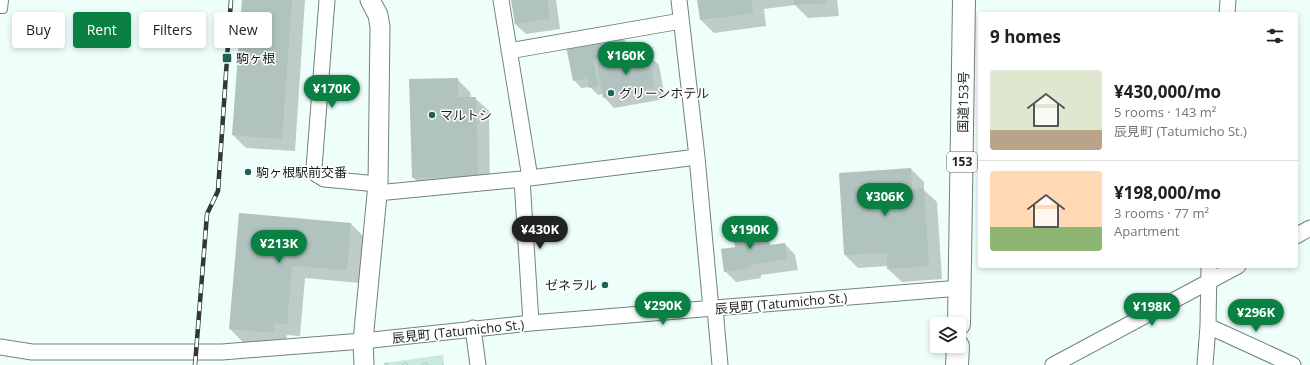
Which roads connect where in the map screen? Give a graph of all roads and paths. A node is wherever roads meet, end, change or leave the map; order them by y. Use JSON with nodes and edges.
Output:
{"nodes":[{"id":1,"x":4,"y":0,"type":"edge"},
{"id":2,"x":327,"y":0,"type":"edge"},
{"id":3,"x":370,"y":0,"type":"edge"},
{"id":4,"x":501,"y":0,"type":"edge"},
{"id":5,"x":679,"y":0,"type":"edge"},
{"id":6,"x":964,"y":0,"type":"edge"},
{"id":7,"x":1228,"y":0,"type":"edge"},
{"id":8,"x":0,"y":9,"type":"edge"},
{"id":9,"x":1227,"y":12,"type":"edge"},
{"id":10,"x":681,"y":21,"type":"junction"},
{"id":11,"x":509,"y":50,"type":"junction"},
{"id":12,"x":698,"y":157,"type":"junction"},
{"id":13,"x":526,"y":179,"type":"junction"},
{"id":14,"x":378,"y":189,"type":"junction"},
{"id":15,"x":1310,"y":228,"type":"edge"},
{"id":16,"x":1298,"y":235,"type":"edge"},
{"id":17,"x":1209,"y":268,"type":"edge"},
{"id":18,"x":1234,"y":268,"type":"edge"},
{"id":19,"x":1208,"y":282,"type":"junction"},
{"id":20,"x":960,"y":288,"type":"junction"},
{"id":21,"x":713,"y":308,"type":"junction"},
{"id":22,"x":959,"y":317,"type":"edge"},
{"id":23,"x":531,"y":323,"type":"junction"},
{"id":24,"x":1208,"y":326,"type":"junction"},
{"id":25,"x":473,"y":328,"type":"junction"},
{"id":26,"x":363,"y":341,"type":"junction"},
{"id":27,"x":0,"y":347,"type":"edge"},
{"id":28,"x":958,"y":353,"type":"edge"},
{"id":29,"x":64,"y":359,"type":"edge"},
{"id":30,"x":221,"y":359,"type":"edge"},
{"id":31,"x":364,"y":365,"type":"edge"},
{"id":32,"x":478,"y":365,"type":"edge"},
{"id":33,"x":720,"y":365,"type":"edge"},
{"id":34,"x":957,"y":365,"type":"edge"},
{"id":35,"x":1053,"y":365,"type":"edge"},
{"id":36,"x":1205,"y":365,"type":"edge"},
{"id":37,"x":1292,"y":365,"type":"edge"}],
"edges":[{"from":1,"to":8,"type":"lane"},
{"from":2,"to":14,"type":"street"},
{"from":3,"to":14,"type":"street"},
{"from":4,"to":11,"type":"street"},
{"from":5,"to":10,"type":"street"},
{"from":6,"to":20,"type":"highway","name":"国道153号","number":"153"},
{"from":7,"to":9,"type":"street"},
{"from":10,"to":11,"type":"street"},
{"from":10,"to":12,"type":"street"},
{"from":11,"to":13,"type":"street"},
{"from":12,"to":13,"type":"street"},
{"from":12,"to":21,"type":"street"},
{"from":13,"to":14,"type":"street"},
{"from":13,"to":23,"type":"street"},
{"from":14,"to":26,"type":"street"},
{"from":15,"to":16,"type":"street"},
{"from":17,"to":19,"type":"street"},
{"from":18,"to":19,"type":"street"},
{"from":19,"to":24,"type":"street"},
{"from":19,"to":35,"type":"street"},
{"from":20,"to":21,"type":"street","name":"辰見町 (Tatumicho St.)"},
{"from":20,"to":22,"type":"highway","name":"国道153号","number":"153"},
{"from":21,"to":23,"type":"street","name":"辰見町 (Tatumicho St.)"},
{"from":21,"to":33,"type":"street"},
{"from":23,"to":25,"type":"street","name":"辰見町 (Tatumicho St.)"},
{"from":24,"to":36,"type":"street"},
{"from":24,"to":37,"type":"street"},
{"from":25,"to":26,"type":"street","name":"辰見町 (Tatumicho St.)"},
{"from":25,"to":32,"type":"street"},
{"from":26,"to":30,"type":"street","name":"辰見町 (Tatumicho St.)"},
{"from":26,"to":31,"type":"street"},
{"from":27,"to":29,"type":"street","name":"辰見町 (Tatumicho St.)"},
{"from":28,"to":34,"type":"highway"},
{"from":29,"to":30,"type":"street","name":"辰見町 (Tatumicho St.)"}]}
